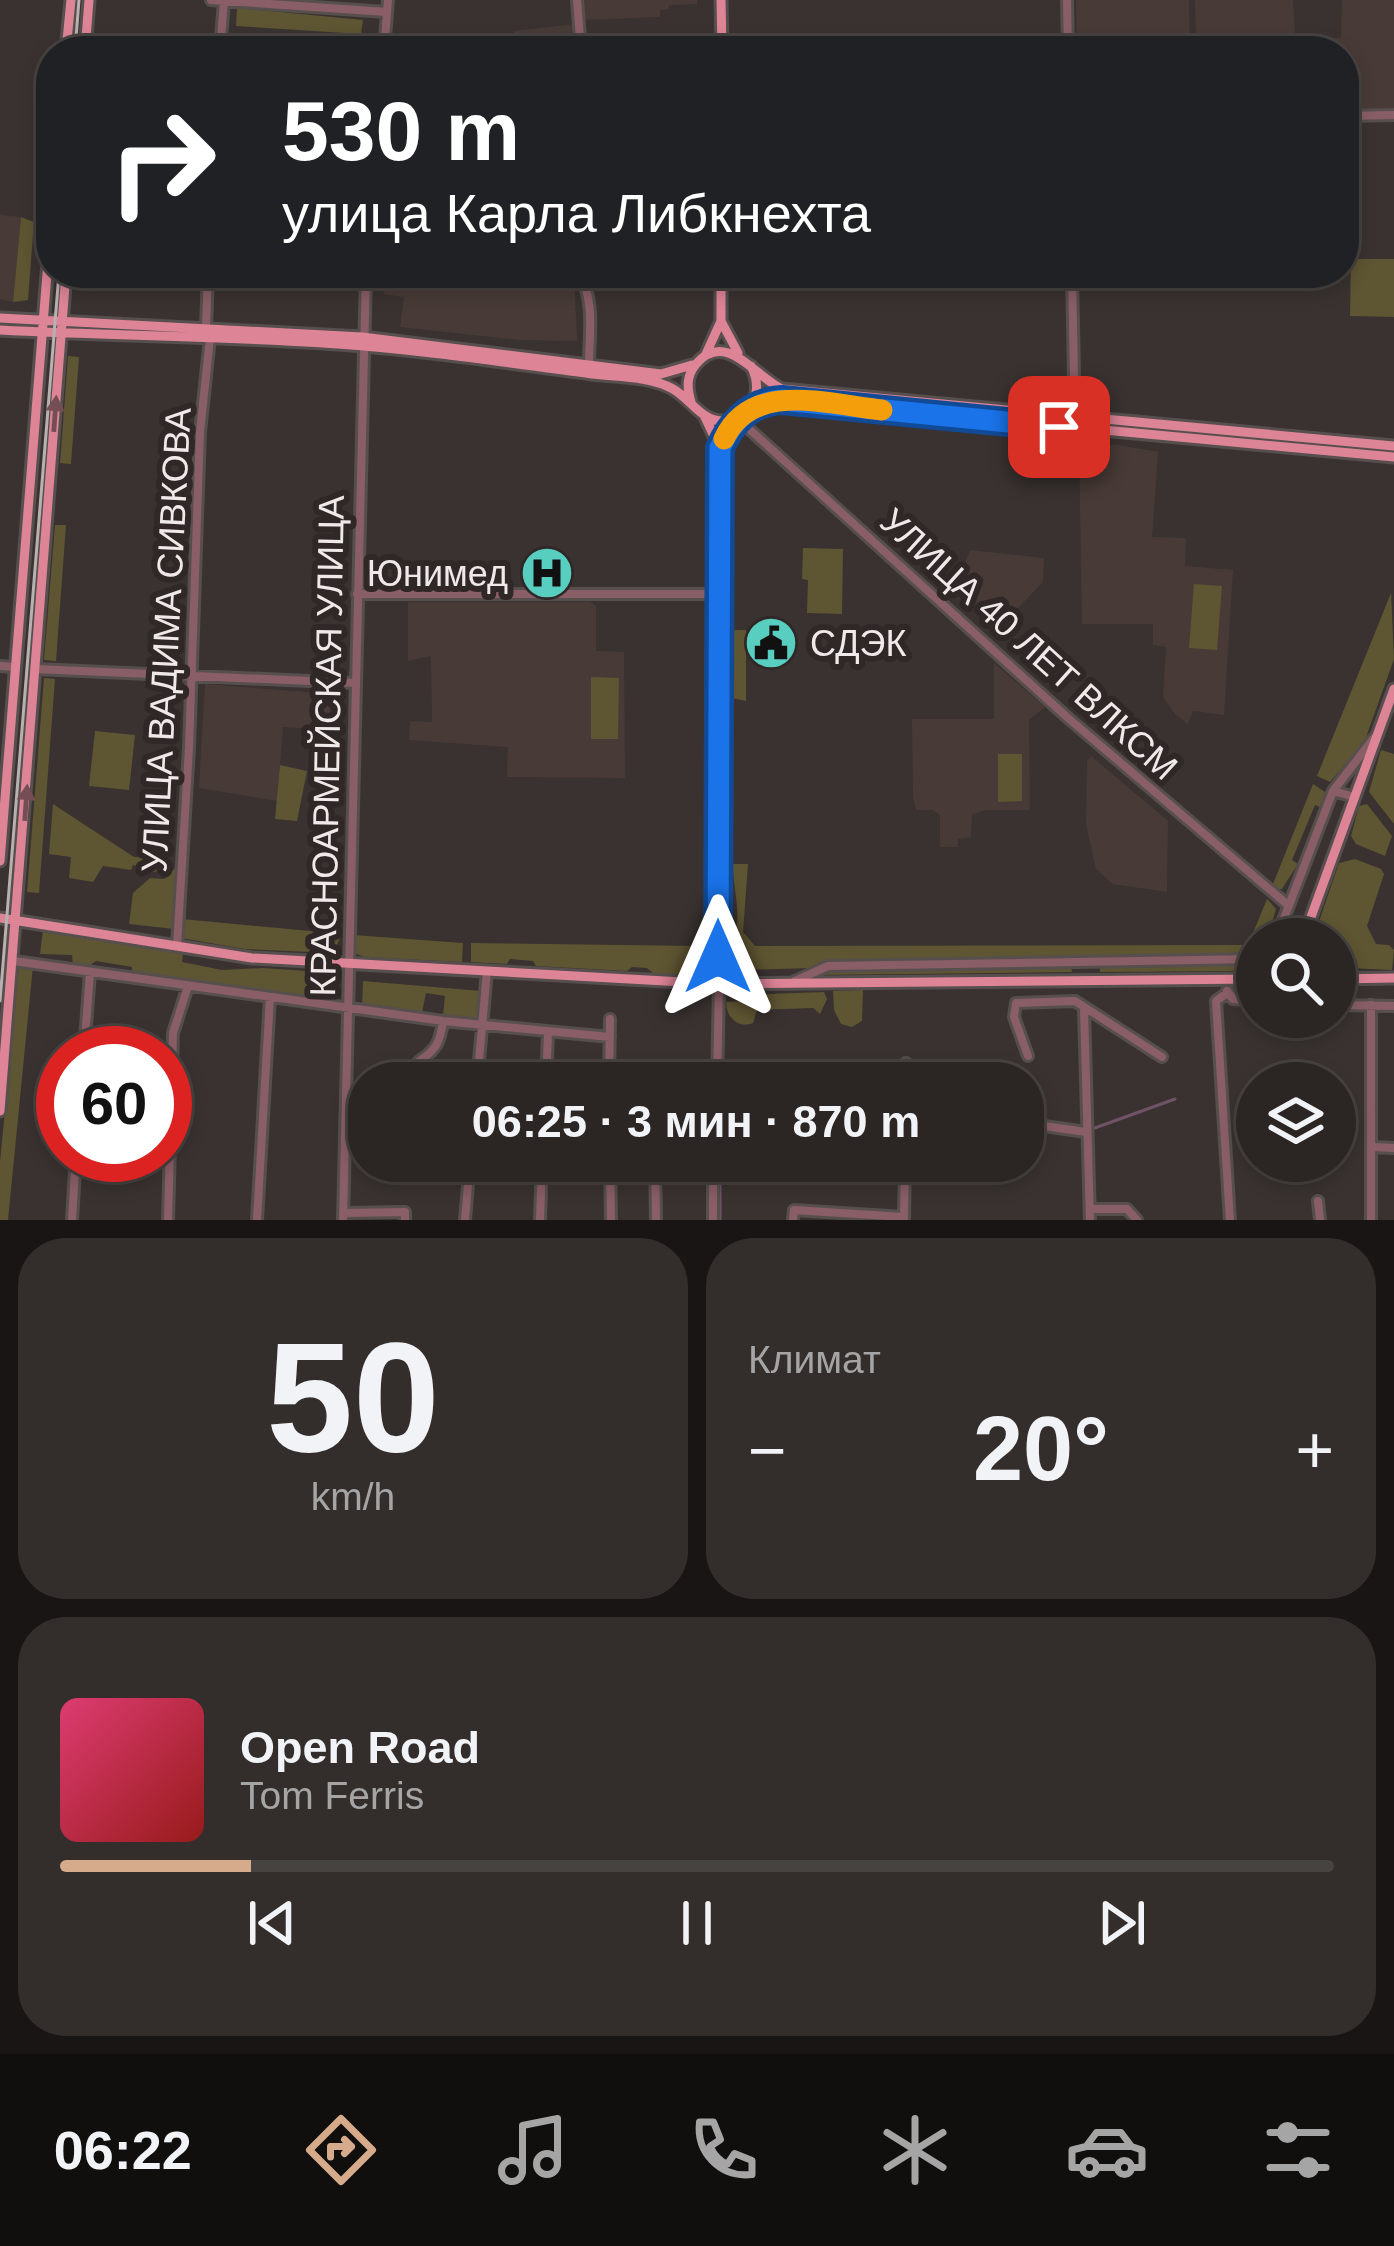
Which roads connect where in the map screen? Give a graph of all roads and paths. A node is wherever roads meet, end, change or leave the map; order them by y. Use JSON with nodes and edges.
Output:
{"nodes":[{"id":1,"x":71,"y":0,"type":"edge"},
{"id":2,"x":89,"y":0,"type":"edge"},
{"id":3,"x":211,"y":0,"type":"edge"},
{"id":4,"x":224,"y":0,"type":"edge"},
{"id":5,"x":388,"y":0,"type":"edge"},
{"id":6,"x":577,"y":0,"type":"edge"},
{"id":7,"x":722,"y":0,"type":"edge"},
{"id":8,"x":1067,"y":0,"type":"edge"},
{"id":9,"x":387,"y":12,"type":"junction"},
{"id":10,"x":67,"y":36,"type":"edge"},
{"id":11,"x":86,"y":36,"type":"edge"},
{"id":12,"x":221,"y":36,"type":"edge"},
{"id":13,"x":386,"y":36,"type":"edge"},
{"id":14,"x":579,"y":36,"type":"edge"},
{"id":15,"x":722,"y":36,"type":"edge"},
{"id":16,"x":1068,"y":36,"type":"edge"},
{"id":17,"x":1359,"y":116,"type":"edge"},
{"id":18,"x":1394,"y":116,"type":"edge"},
{"id":19,"x":45,"y":288,"type":"edge"},
{"id":20,"x":65,"y":288,"type":"edge"},
{"id":21,"x":208,"y":288,"type":"edge"},
{"id":22,"x":365,"y":288,"type":"edge"},
{"id":23,"x":585,"y":288,"type":"edge"},
{"id":24,"x":722,"y":288,"type":"edge"},
{"id":25,"x":1072,"y":288,"type":"edge"},
{"id":26,"x":0,"y":318,"type":"edge"},
{"id":27,"x":722,"y":321,"type":"junction"},
{"id":28,"x":61,"y":326,"type":"junction"},
{"id":29,"x":42,"y":327,"type":"junction"},
{"id":30,"x":0,"y":329,"type":"edge"},
{"id":31,"x":208,"y":331,"type":"junction"},
{"id":32,"x":362,"y":341,"type":"junction"},
{"id":33,"x":741,"y":357,"type":"junction"},
{"id":34,"x":700,"y":360,"type":"junction"},
{"id":35,"x":751,"y":366,"type":"junction"},
{"id":36,"x":594,"y":370,"type":"junction"},
{"id":37,"x":694,"y":407,"type":"junction"},
{"id":38,"x":748,"y":410,"type":"junction"},
{"id":39,"x":704,"y":416,"type":"junction"},
{"id":40,"x":737,"y":418,"type":"junction"},
{"id":41,"x":1075,"y":423,"type":"junction"},
{"id":42,"x":1394,"y":446,"type":"edge"},
{"id":43,"x":720,"y":448,"type":"junction"},
{"id":44,"x":1394,"y":457,"type":"edge"},
{"id":45,"x":356,"y":594,"type":"junction"},
{"id":46,"x":720,"y":594,"type":"junction"},
{"id":47,"x":0,"y":666,"type":"edge"},
{"id":48,"x":15,"y":667,"type":"junction"},
{"id":49,"x":36,"y":669,"type":"junction"},
{"id":50,"x":192,"y":675,"type":"junction"},
{"id":51,"x":355,"y":683,"type":"junction"},
{"id":52,"x":1394,"y":689,"type":"edge"},
{"id":53,"x":1378,"y":732,"type":"junction"},
{"id":54,"x":1333,"y":790,"type":"junction"},
{"id":55,"x":1355,"y":797,"type":"junction"},
{"id":56,"x":0,"y":861,"type":"edge"},
{"id":57,"x":1289,"y":906,"type":"junction"},
{"id":58,"x":0,"y":917,"type":"edge"},
{"id":59,"x":1284,"y":918,"type":"edge"},
{"id":60,"x":1311,"y":918,"type":"edge"},
{"id":61,"x":17,"y":920,"type":"junction"},
{"id":62,"x":177,"y":946,"type":"junction"},
{"id":63,"x":1236,"y":959,"type":"edge"},
{"id":64,"x":14,"y":961,"type":"junction"},
{"id":65,"x":349,"y":964,"type":"junction"},
{"id":66,"x":487,"y":971,"type":"junction"},
{"id":67,"x":90,"y":972,"type":"junction"},
{"id":68,"x":1394,"y":978,"type":"edge"},
{"id":69,"x":1226,"y":979,"type":"junction"},
{"id":70,"x":1236,"y":979,"type":"edge"},
{"id":71,"x":1356,"y":979,"type":"edge"},
{"id":72,"x":793,"y":982,"type":"junction"},
{"id":73,"x":718,"y":984,"type":"junction"},
{"id":74,"x":188,"y":986,"type":"junction"},
{"id":75,"x":1227,"y":993,"type":"junction"},
{"id":76,"x":269,"y":997,"type":"junction"},
{"id":77,"x":1236,"y":999,"type":"edge"},
{"id":78,"x":1356,"y":1005,"type":"edge"},
{"id":79,"x":1371,"y":1005,"type":"junction"},
{"id":80,"x":1394,"y":1006,"type":"edge"},
{"id":81,"x":1084,"y":1008,"type":"junction"},
{"id":82,"x":348,"y":1009,"type":"junction"},
{"id":83,"x":610,"y":1019,"type":"dead end"},
{"id":84,"x":443,"y":1021,"type":"junction"},
{"id":85,"x":86,"y":1026,"type":"edge"},
{"id":86,"x":482,"y":1026,"type":"junction"},
{"id":87,"x":548,"y":1033,"type":"junction"},
{"id":88,"x":610,"y":1037,"type":"junction"},
{"id":89,"x":1028,"y":1056,"type":"dead end"},
{"id":90,"x":1162,"y":1057,"type":"dead end"},
{"id":91,"x":418,"y":1062,"type":"edge"},
{"id":92,"x":479,"y":1062,"type":"edge"},
{"id":93,"x":546,"y":1062,"type":"edge"},
{"id":94,"x":609,"y":1062,"type":"edge"},
{"id":95,"x":717,"y":1062,"type":"edge"},
{"id":96,"x":0,"y":1112,"type":"edge"},
{"id":97,"x":1044,"y":1126,"type":"edge"},
{"id":98,"x":1087,"y":1132,"type":"junction"},
{"id":99,"x":1372,"y":1147,"type":"junction"},
{"id":100,"x":1394,"y":1148,"type":"edge"},
{"id":101,"x":74,"y":1182,"type":"edge"},
{"id":102,"x":468,"y":1182,"type":"edge"},
{"id":103,"x":541,"y":1182,"type":"edge"},
{"id":104,"x":610,"y":1182,"type":"edge"},
{"id":105,"x":656,"y":1182,"type":"edge"},
{"id":106,"x":713,"y":1182,"type":"edge"},
{"id":107,"x":905,"y":1182,"type":"edge"},
{"id":108,"x":1318,"y":1202,"type":"dead end"},
{"id":109,"x":1090,"y":1215,"type":"edge"},
{"id":110,"x":343,"y":1217,"type":"edge"},
{"id":111,"x":846,"y":1217,"type":"edge"},
{"id":112,"x":904,"y":1219,"type":"edge"},
{"id":113,"x":72,"y":1220,"type":"edge"},
{"id":114,"x":168,"y":1220,"type":"edge"},
{"id":115,"x":257,"y":1220,"type":"edge"},
{"id":116,"x":405,"y":1220,"type":"edge"},
{"id":117,"x":465,"y":1220,"type":"edge"},
{"id":118,"x":540,"y":1220,"type":"edge"},
{"id":119,"x":611,"y":1220,"type":"edge"},
{"id":120,"x":656,"y":1220,"type":"edge"},
{"id":121,"x":713,"y":1220,"type":"edge"},
{"id":122,"x":794,"y":1220,"type":"edge"},
{"id":123,"x":1136,"y":1220,"type":"edge"},
{"id":124,"x":1230,"y":1220,"type":"edge"},
{"id":125,"x":1320,"y":1220,"type":"edge"},
{"id":126,"x":1371,"y":1220,"type":"edge"}],
"edges":[{"from":1,"to":10,"type":"main road"},
{"from":2,"to":11,"type":"main road"},
{"from":3,"to":4,"type":"street"},
{"from":4,"to":9,"type":"street"},
{"from":4,"to":12,"type":"street"},
{"from":5,"to":9,"type":"street"},
{"from":6,"to":14,"type":"street"},
{"from":7,"to":15,"type":"main road"},
{"from":8,"to":16,"type":"street"},
{"from":9,"to":13,"type":"street"},
{"from":17,"to":18,"type":"street"},
{"from":19,"to":29,"type":"main road"},
{"from":20,"to":28,"type":"main road"},
{"from":21,"to":31,"type":"street","name":"УЛИЦА ВАДИМА СИВКОВА"},
{"from":22,"to":32,"type":"street","name":"КРАСНОАРМЕЙСКАЯ УЛИЦА"},
{"from":23,"to":36,"type":"street"},
{"from":24,"to":27,"type":"main road"},
{"from":25,"to":41,"type":"street"},
{"from":26,"to":29,"type":"main road"},
{"from":27,"to":33,"type":"main road"},
{"from":27,"to":34,"type":"main road"},
{"from":28,"to":29,"type":"main road"},
{"from":28,"to":31,"type":"main road"},
{"from":49,"to":28,"type":"main road","one_way":true},
{"from":29,"to":30,"type":"main road"},
{"from":29,"to":48,"type":"main road"},
{"from":31,"to":32,"type":"main road"},
{"from":31,"to":50,"type":"street","name":"УЛИЦА ВАДИМА СИВКОВА"},
{"from":32,"to":36,"type":"main road"},
{"from":32,"to":45,"type":"street","name":"КРАСНОАРМЕЙСКАЯ УЛИЦА"},
{"from":33,"to":34,"type":"main road"},
{"from":33,"to":35,"type":"main road"},
{"from":34,"to":36,"type":"main road"},
{"from":34,"to":37,"type":"main road"},
{"from":35,"to":38,"type":"main road"},
{"from":35,"to":41,"type":"main road"},
{"from":36,"to":37,"type":"main road"},
{"from":37,"to":39,"type":"main road"},
{"from":38,"to":40,"type":"main road"},
{"from":38,"to":41,"type":"main road"},
{"from":39,"to":40,"type":"main road"},
{"from":39,"to":43,"type":"main road"},
{"from":40,"to":43,"type":"main road"},
{"from":40,"to":57,"type":"street","name":"УЛИЦА 40 ЛЕТ ВЛКСМ"},
{"from":41,"to":42,"type":"main road"},
{"from":41,"to":44,"type":"main road"},
{"from":43,"to":46,"type":"main road"},
{"from":45,"to":46,"type":"street"},
{"from":45,"to":51,"type":"street","name":"КРАСНОАРМЕЙСКАЯ УЛИЦА"},
{"from":46,"to":73,"type":"main road"},
{"from":47,"to":48,"type":"street"},
{"from":48,"to":56,"type":"main road"},
{"from":49,"to":50,"type":"street"},
{"from":61,"to":49,"type":"main road","one_way":true},
{"from":50,"to":51,"type":"street"},
{"from":50,"to":62,"type":"street","name":"УЛИЦА ВАДИМА СИВКОВА"},
{"from":51,"to":65,"type":"street","name":"КРАСНОАРМЕЙСКАЯ УЛИЦА"},
{"from":52,"to":53,"type":"main road"},
{"from":53,"to":54,"type":"street"},
{"from":53,"to":55,"type":"main road"},
{"from":54,"to":55,"type":"street"},
{"from":54,"to":57,"type":"street"},
{"from":55,"to":60,"type":"main road"},
{"from":57,"to":59,"type":"street"},
{"from":58,"to":61,"type":"main road"},
{"from":61,"to":62,"type":"main road"},
{"from":61,"to":64,"type":"main road"},
{"from":62,"to":65,"type":"main road"},
{"from":63,"to":72,"type":"street"},
{"from":64,"to":67,"type":"street"},
{"from":64,"to":96,"type":"main road"},
{"from":65,"to":66,"type":"main road"},
{"from":65,"to":82,"type":"street","name":"КРАСНОАРМЕЙСКАЯ УЛИЦА"},
{"from":66,"to":73,"type":"main road"},
{"from":66,"to":86,"type":"street"},
{"from":67,"to":74,"type":"street"},
{"from":67,"to":85,"type":"street"},
{"from":68,"to":71,"type":"main road"},
{"from":69,"to":70,"type":"main road"},
{"from":69,"to":72,"type":"main road"},
{"from":69,"to":75,"type":"street"},
{"from":72,"to":73,"type":"main road"},
{"from":73,"to":95,"type":"street"},
{"from":74,"to":76,"type":"street"},
{"from":74,"to":114,"type":"street"},
{"from":75,"to":77,"type":"street"},
{"from":75,"to":124,"type":"street"},
{"from":76,"to":82,"type":"street"},
{"from":76,"to":115,"type":"street"},
{"from":78,"to":79,"type":"street"},
{"from":79,"to":80,"type":"street"},
{"from":79,"to":99,"type":"street"},
{"from":81,"to":89,"type":"street"},
{"from":81,"to":90,"type":"street"},
{"from":81,"to":98,"type":"street"},
{"from":82,"to":84,"type":"street"},
{"from":82,"to":110,"type":"street","name":"КРАСНОАРМЕЙСКАЯ УЛИЦА"},
{"from":83,"to":88,"type":"street"},
{"from":84,"to":86,"type":"street"},
{"from":84,"to":91,"type":"street"},
{"from":86,"to":87,"type":"street"},
{"from":86,"to":92,"type":"street"},
{"from":87,"to":88,"type":"street"},
{"from":87,"to":93,"type":"street"},
{"from":88,"to":94,"type":"street"},
{"from":97,"to":98,"type":"street"},
{"from":98,"to":109,"type":"street"},
{"from":99,"to":100,"type":"street"},
{"from":99,"to":126,"type":"street"},
{"from":101,"to":113,"type":"street"},
{"from":102,"to":117,"type":"street"},
{"from":103,"to":118,"type":"street"},
{"from":104,"to":119,"type":"street"},
{"from":105,"to":120,"type":"street"},
{"from":106,"to":121,"type":"street"},
{"from":107,"to":112,"type":"street"},
{"from":108,"to":125,"type":"street"},
{"from":109,"to":123,"type":"street"},
{"from":110,"to":116,"type":"street"},
{"from":111,"to":112,"type":"street"},
{"from":111,"to":122,"type":"street"}]}
